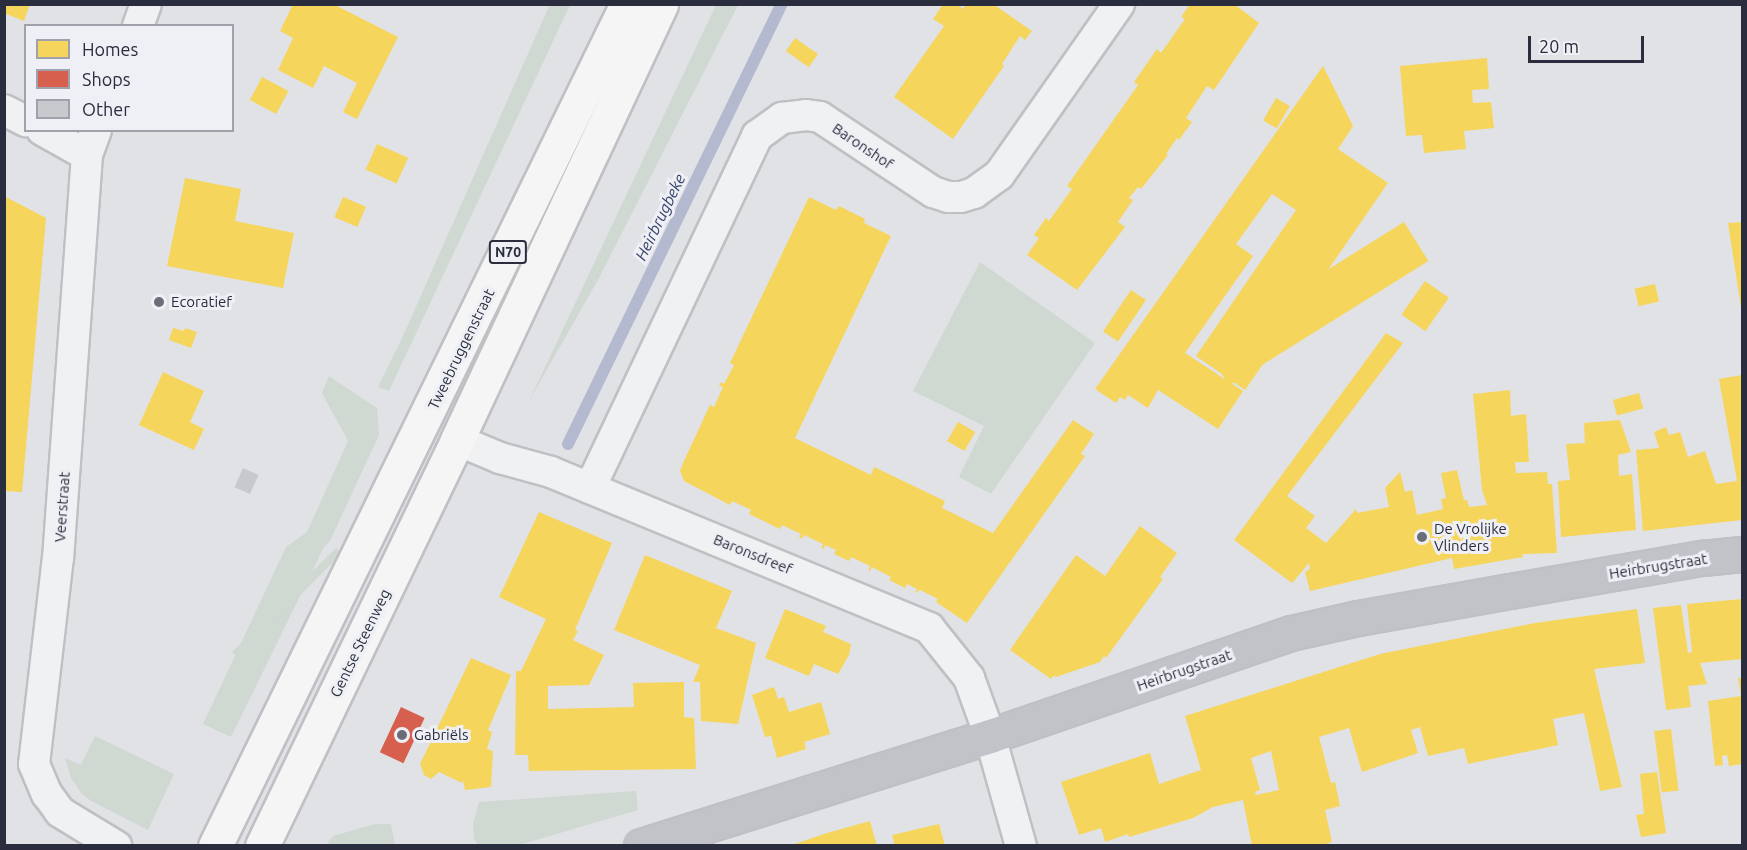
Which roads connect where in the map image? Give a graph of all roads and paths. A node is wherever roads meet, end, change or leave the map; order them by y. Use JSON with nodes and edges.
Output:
{"nodes":[{"id":1,"x":146,"y":4,"type":"edge"},
{"id":2,"x":627,"y":4,"type":"edge"},
{"id":3,"x":661,"y":4,"type":"edge"},
{"id":4,"x":1119,"y":4,"type":"edge"},
{"id":5,"x":139,"y":24,"type":"edge"},
{"id":6,"x":4,"y":110,"type":"edge"},
{"id":7,"x":24,"y":120,"type":"edge"},
{"id":8,"x":50,"y":132,"type":"edge"},
{"id":9,"x":92,"y":143,"type":"edge"},
{"id":10,"x":457,"y":440,"type":"junction"},
{"id":11,"x":590,"y":488,"type":"junction"},
{"id":12,"x":1743,"y":554,"type":"edge"},
{"id":13,"x":990,"y":736,"type":"junction"},
{"id":14,"x":116,"y":846,"type":"edge"},
{"id":15,"x":215,"y":846,"type":"edge"},
{"id":16,"x":262,"y":846,"type":"edge"},
{"id":17,"x":641,"y":846,"type":"edge"},
{"id":18,"x":1020,"y":846,"type":"edge"}],
"edges":[{"from":1,"to":5,"type":"street"},
{"from":2,"to":15,"type":"main road","name":"Tweebruggenstraat","number":"N70"},
{"from":3,"to":10,"type":"main road","number":"N70"},
{"from":4,"to":11,"type":"street","name":"Baronshof"},
{"from":6,"to":7,"type":"street"},
{"from":8,"to":9,"type":"street"},
{"from":9,"to":14,"type":"street","name":"Veerstraat"},
{"from":10,"to":11,"type":"street","name":"Baronsdreef"},
{"from":10,"to":16,"type":"main road","name":"Gentse Steenweg","number":"N70"},
{"from":11,"to":13,"type":"street","name":"Baronsdreef"},
{"from":12,"to":13,"type":"street","name":"Heirbrugstraat"},
{"from":13,"to":17,"type":"street","name":"Heirbrugstraat"},
{"from":13,"to":18,"type":"street","name":"Baronsdreef"}]}
